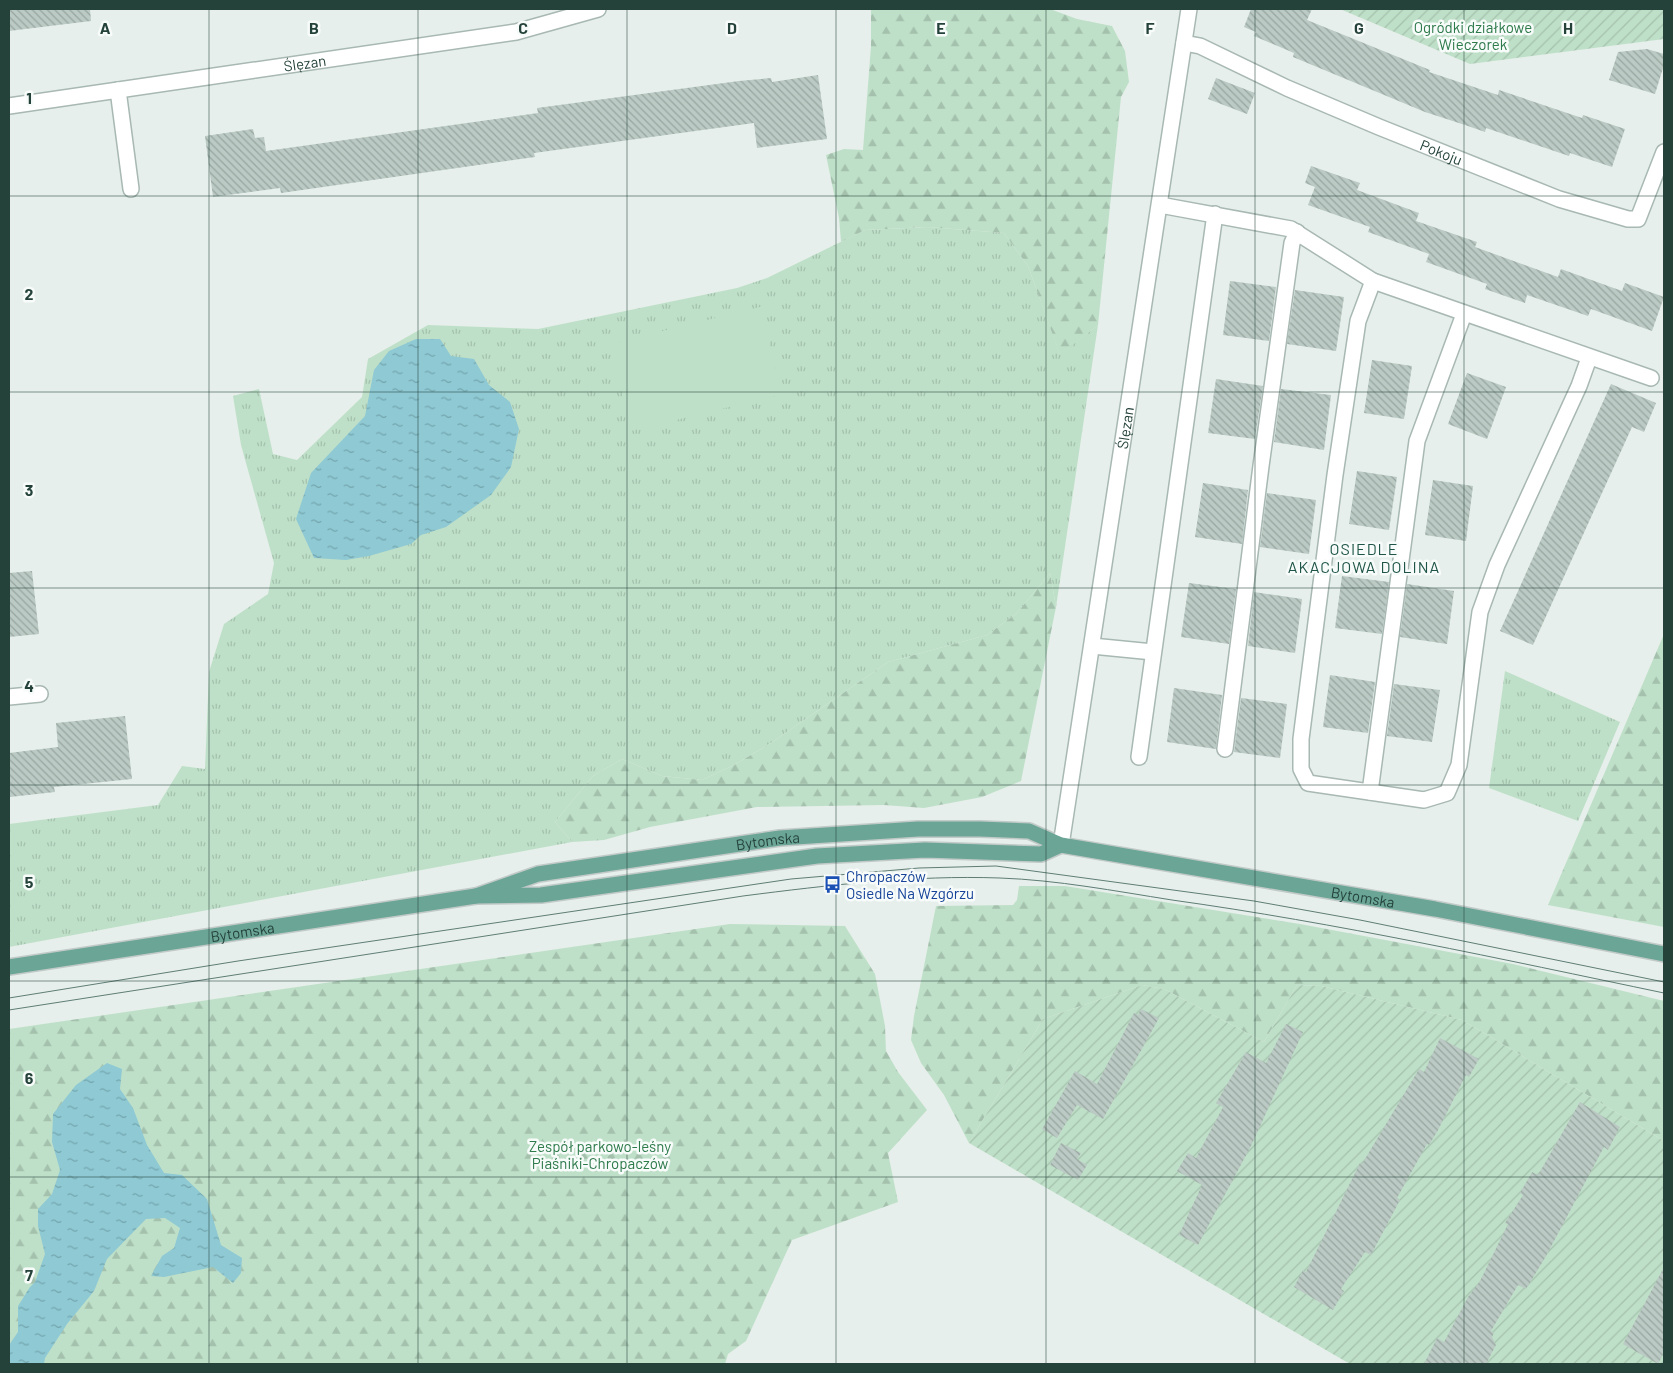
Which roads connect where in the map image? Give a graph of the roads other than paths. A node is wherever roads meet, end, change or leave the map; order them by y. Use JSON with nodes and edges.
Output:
{"nodes":[{"id":1,"x":598,"y":9,"type":"edge"},
{"id":2,"x":1189,"y":9,"type":"edge"},
{"id":3,"x":1184,"y":42,"type":"junction"},
{"id":4,"x":118,"y":90,"type":"junction"},
{"id":5,"x":9,"y":106,"type":"edge"},
{"id":6,"x":1664,"y":152,"type":"edge"},
{"id":7,"x":131,"y":189,"type":"dead end"},
{"id":8,"x":1160,"y":205,"type":"junction"},
{"id":9,"x":1214,"y":214,"type":"junction"},
{"id":10,"x":1297,"y":232,"type":"junction"},
{"id":11,"x":1373,"y":281,"type":"junction"},
{"id":12,"x":1464,"y":314,"type":"junction"},
{"id":13,"x":1589,"y":358,"type":"junction"},
{"id":14,"x":1651,"y":378,"type":"dead end"},
{"id":15,"x":1092,"y":646,"type":"junction"},
{"id":16,"x":1153,"y":652,"type":"junction"},
{"id":17,"x":40,"y":694,"type":"dead end"},
{"id":18,"x":9,"y":697,"type":"edge"},
{"id":19,"x":1225,"y":749,"type":"dead end"},
{"id":20,"x":1139,"y":757,"type":"dead end"},
{"id":21,"x":1370,"y":792,"type":"junction"},
{"id":22,"x":1061,"y":845,"type":"junction"},
{"id":23,"x":476,"y":896,"type":"junction"},
{"id":24,"x":1664,"y":954,"type":"edge"},
{"id":25,"x":9,"y":968,"type":"edge"}],
"edges":[{"from":1,"to":4,"type":"street","name":"Ślęzan"},
{"from":2,"to":3,"type":"street","name":"Ślęzan"},
{"from":3,"to":6,"type":"street","name":"Pokoju"},
{"from":3,"to":8,"type":"street","name":"Ślęzan"},
{"from":4,"to":5,"type":"street","name":"Ślęzan"},
{"from":4,"to":7,"type":"street"},
{"from":8,"to":9,"type":"street"},
{"from":8,"to":15,"type":"street","name":"Ślęzan"},
{"from":9,"to":10,"type":"street"},
{"from":9,"to":16,"type":"street"},
{"from":10,"to":11,"type":"street"},
{"from":10,"to":19,"type":"street"},
{"from":11,"to":12,"type":"street"},
{"from":11,"to":21,"type":"street"},
{"from":12,"to":13,"type":"street"},
{"from":12,"to":21,"type":"street"},
{"from":13,"to":14,"type":"street"},
{"from":13,"to":21,"type":"street"},
{"from":15,"to":16,"type":"street"},
{"from":15,"to":22,"type":"street","name":"Ślęzan"},
{"from":16,"to":20,"type":"street"},
{"from":17,"to":18,"type":"street"},
{"from":22,"to":23,"type":"main road","name":"Bytomska"},
{"from":22,"to":23,"type":"main road","name":"Bytomska"},
{"from":22,"to":24,"type":"main road","name":"Bytomska"},
{"from":23,"to":25,"type":"main road","name":"Bytomska"}]}
